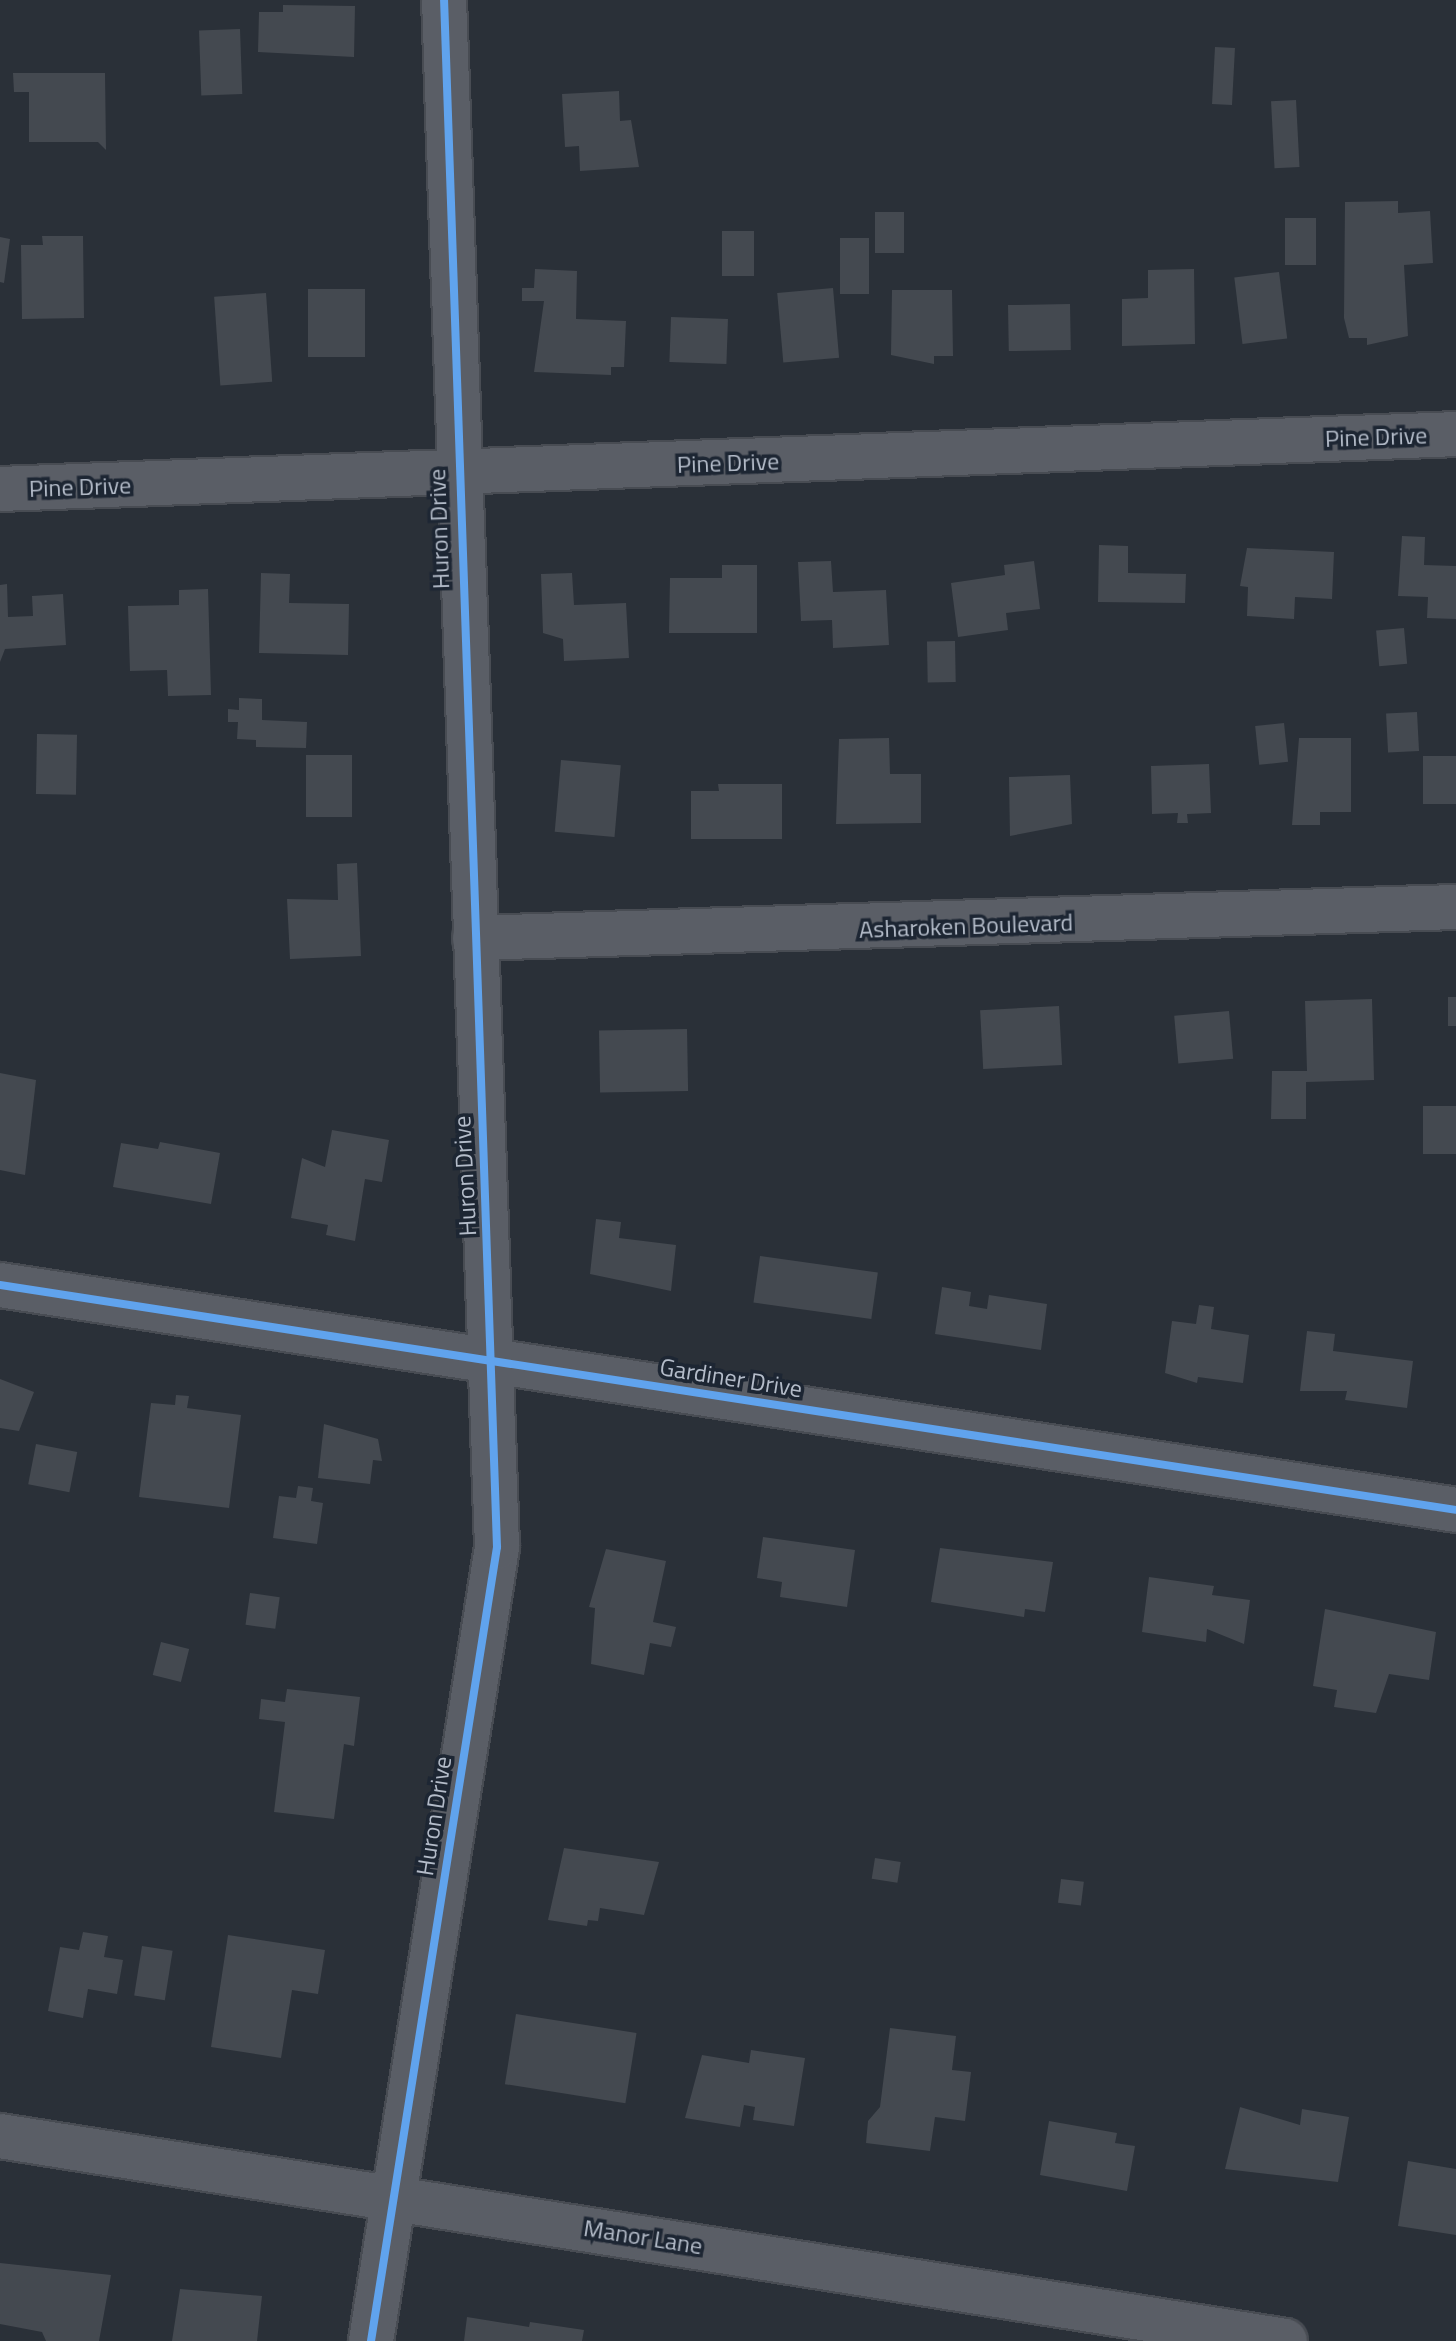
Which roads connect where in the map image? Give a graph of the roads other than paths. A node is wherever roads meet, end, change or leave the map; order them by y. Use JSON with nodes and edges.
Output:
{"nodes":[{"id":1,"x":444,"y":0,"type":"edge"},
{"id":2,"x":1456,"y":434,"type":"edge"},
{"id":3,"x":456,"y":473,"type":"junction"},
{"id":4,"x":0,"y":489,"type":"edge"},
{"id":5,"x":1456,"y":907,"type":"edge"},
{"id":6,"x":475,"y":938,"type":"junction"},
{"id":7,"x":0,"y":1285,"type":"edge"},
{"id":8,"x":494,"y":1362,"type":"junction"},
{"id":9,"x":1456,"y":1510,"type":"edge"},
{"id":10,"x":0,"y":2136,"type":"edge"},
{"id":11,"x":392,"y":2196,"type":"junction"},
{"id":12,"x":371,"y":2341,"type":"edge"},
{"id":13,"x":1285,"y":2341,"type":"edge"}],
"edges":[{"from":1,"to":3,"type":"street","name":"Huron Drive"},
{"from":2,"to":3,"type":"street","name":"Pine Drive"},
{"from":3,"to":4,"type":"street","name":"Pine Drive"},
{"from":3,"to":6,"type":"street","name":"Huron Drive"},
{"from":5,"to":6,"type":"street","name":"Asharoken Boulevard"},
{"from":6,"to":8,"type":"street","name":"Huron Drive"},
{"from":7,"to":8,"type":"street","name":"Gardiner Drive"},
{"from":8,"to":9,"type":"street","name":"Gardiner Drive"},
{"from":8,"to":11,"type":"street","name":"Huron Drive"},
{"from":10,"to":11,"type":"street","name":"Manor Lane"},
{"from":11,"to":12,"type":"street","name":"Huron Drive"},
{"from":11,"to":13,"type":"street","name":"Manor Lane"}]}
